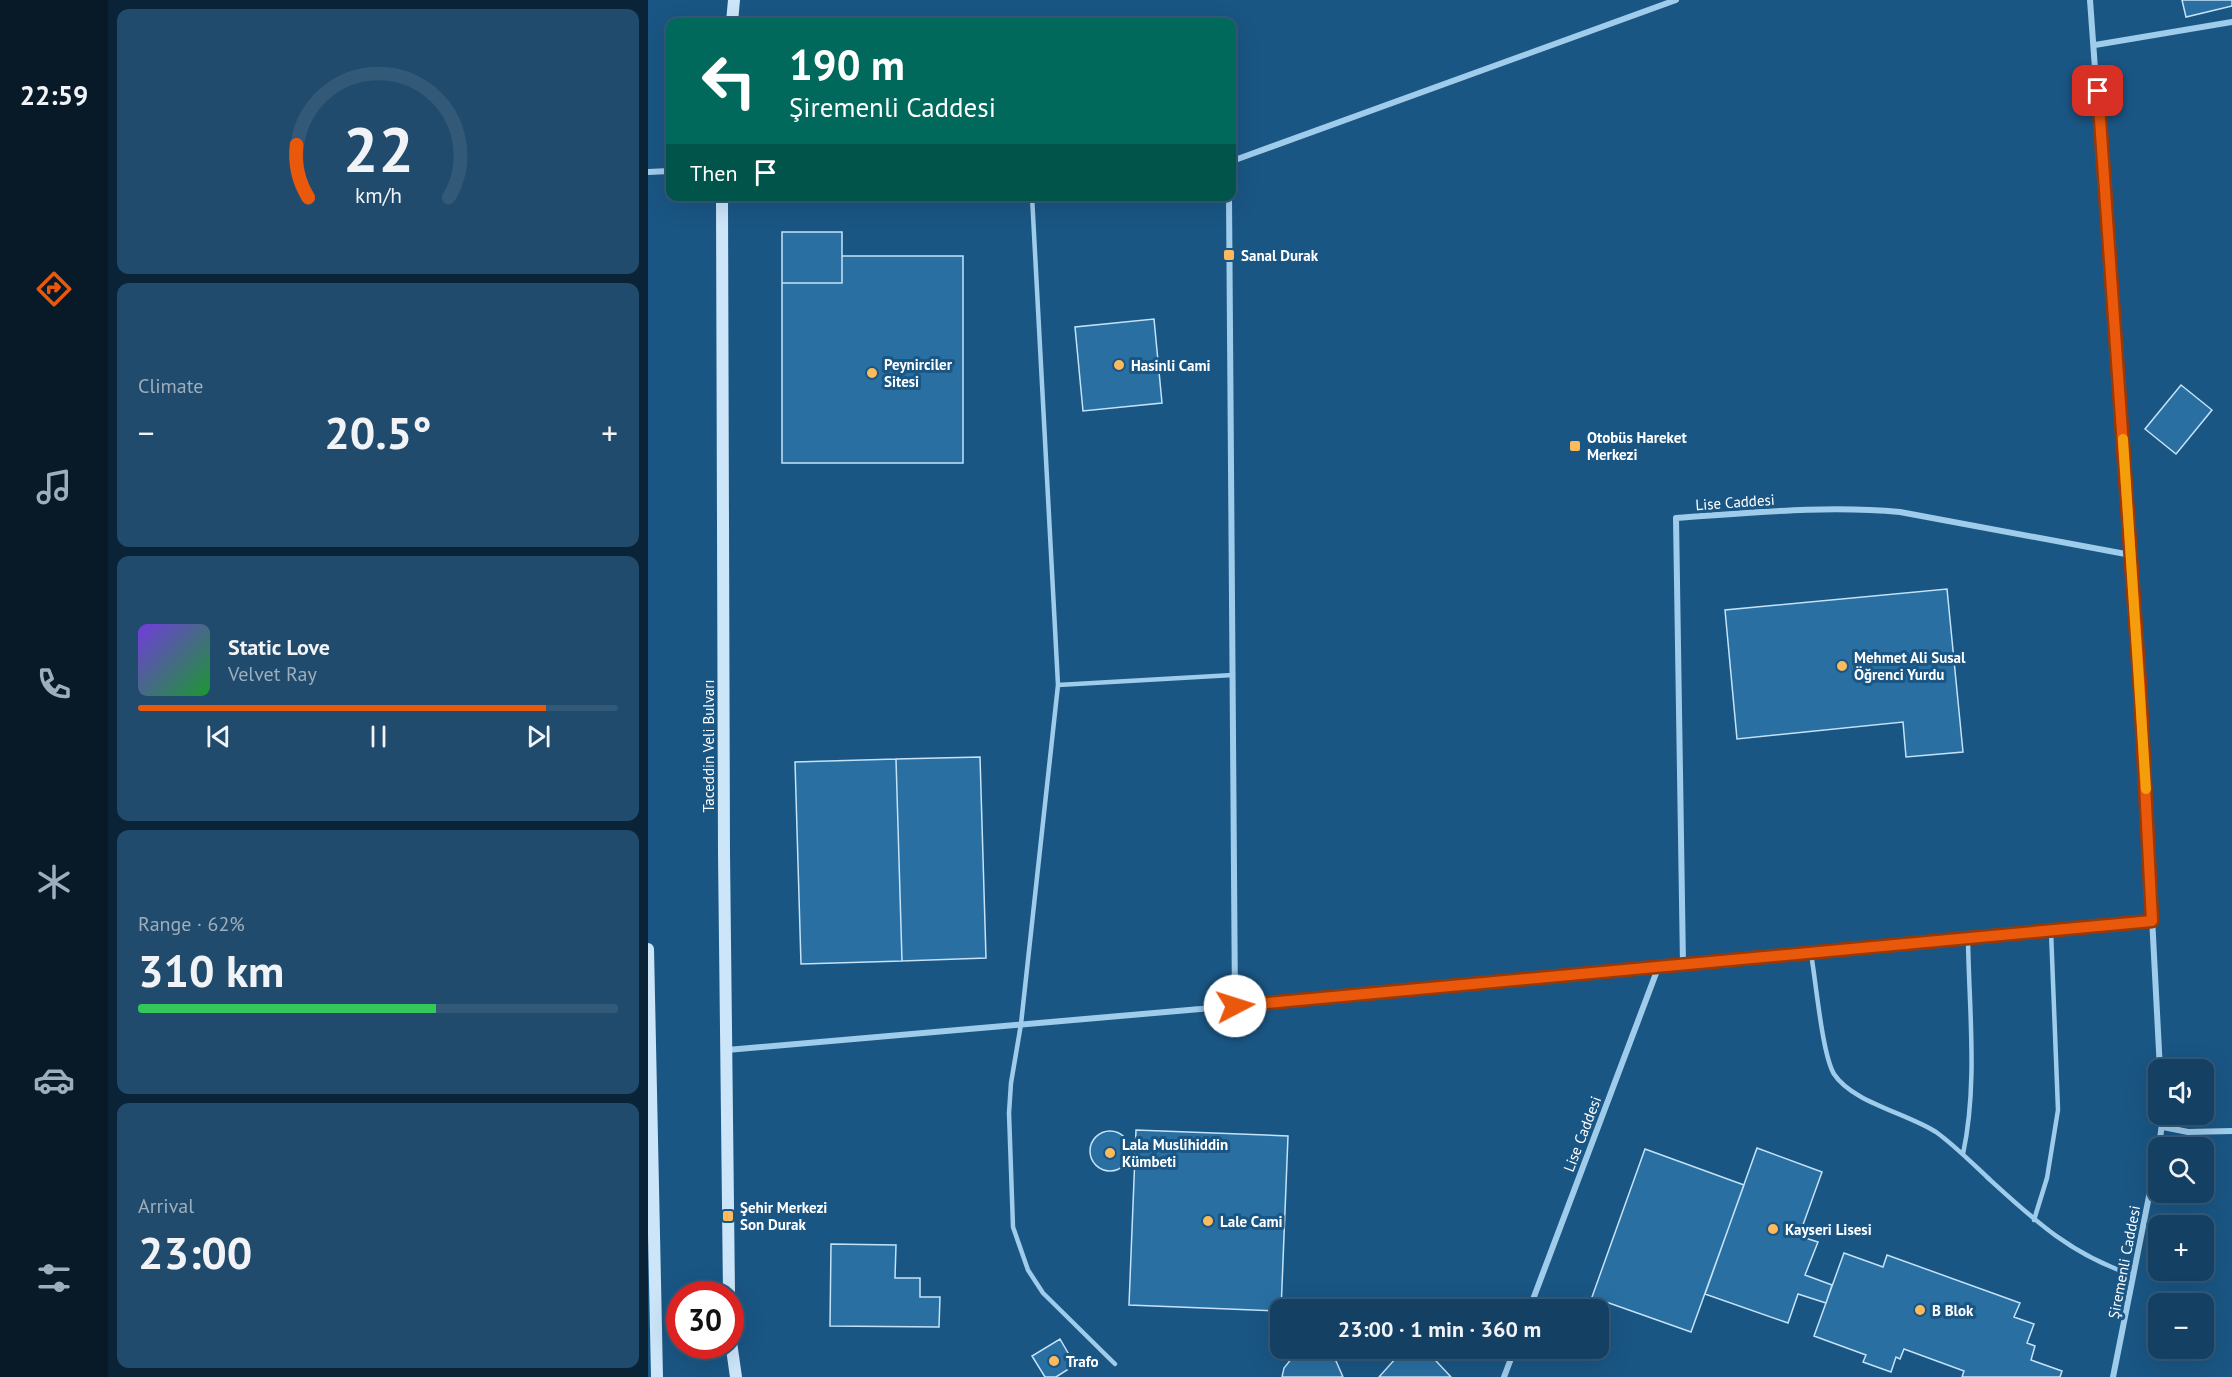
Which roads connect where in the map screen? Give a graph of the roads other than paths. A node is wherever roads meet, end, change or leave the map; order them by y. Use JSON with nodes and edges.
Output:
{"nodes":[{"id":1,"x":734,"y":0,"type":"edge"},
{"id":2,"x":1676,"y":0,"type":"edge"},
{"id":3,"x":2090,"y":0,"type":"edge"},
{"id":4,"x":732,"y":18,"type":"edge"},
{"id":5,"x":2232,"y":22,"type":"edge"},
{"id":6,"x":2095,"y":45,"type":"junction"},
{"id":7,"x":1236,"y":160,"type":"edge"},
{"id":8,"x":666,"y":171,"type":"edge"},
{"id":9,"x":648,"y":172,"type":"edge"},
{"id":10,"x":722,"y":201,"type":"edge"},
{"id":11,"x":1032,"y":201,"type":"edge"},
{"id":12,"x":1229,"y":201,"type":"edge"},
{"id":13,"x":2131,"y":555,"type":"junction"},
{"id":14,"x":1233,"y":675,"type":"junction"},
{"id":15,"x":1058,"y":686,"type":"junction"},
{"id":16,"x":2152,"y":921,"type":"junction"},
{"id":17,"x":2051,"y":931,"type":"junction"},
{"id":18,"x":1968,"y":939,"type":"junction"},
{"id":19,"x":648,"y":949,"type":"edge"},
{"id":20,"x":1811,"y":954,"type":"junction"},
{"id":21,"x":1683,"y":965,"type":"junction"},
{"id":22,"x":1658,"y":968,"type":"junction"},
{"id":23,"x":1235,"y":1006,"type":"junction"},
{"id":24,"x":1022,"y":1024,"type":"junction"},
{"id":25,"x":727,"y":1050,"type":"junction"},
{"id":26,"x":2159,"y":1059,"type":"edge"},
{"id":27,"x":2163,"y":1127,"type":"joint"},
{"id":28,"x":2232,"y":1131,"type":"edge"},
{"id":29,"x":2161,"y":1137,"type":"edge"},
{"id":30,"x":1963,"y":1154,"type":"junction"},
{"id":31,"x":2148,"y":1202,"type":"edge"},
{"id":32,"x":2034,"y":1220,"type":"junction"},
{"id":33,"x":2133,"y":1275,"type":"junction"},
{"id":34,"x":729,"y":1281,"type":"edge"},
{"id":35,"x":1533,"y":1299,"type":"edge"},
{"id":36,"x":733,"y":1359,"type":"edge"},
{"id":37,"x":1511,"y":1359,"type":"edge"},
{"id":38,"x":1115,"y":1364,"type":"dead end"},
{"id":39,"x":657,"y":1377,"type":"edge"},
{"id":40,"x":736,"y":1377,"type":"edge"},
{"id":41,"x":1504,"y":1377,"type":"edge"},
{"id":42,"x":2113,"y":1377,"type":"edge"}],
"edges":[{"from":1,"to":4,"type":"street"},
{"from":2,"to":7,"type":"street"},
{"from":3,"to":6,"type":"street"},
{"from":5,"to":6,"type":"street"},
{"from":6,"to":13,"type":"street"},
{"from":8,"to":9,"type":"street"},
{"from":10,"to":25,"type":"street","name":"Taceddin Veli Bulvarı"},
{"from":11,"to":15,"type":"lane"},
{"from":12,"to":14,"type":"street"},
{"from":13,"to":16,"type":"street"},
{"from":13,"to":21,"type":"street","name":"Lise Caddesi"},
{"from":14,"to":15,"type":"lane"},
{"from":14,"to":23,"type":"street"},
{"from":15,"to":24,"type":"lane"},
{"from":16,"to":17,"type":"street"},
{"from":16,"to":26,"type":"street"},
{"from":17,"to":18,"type":"street"},
{"from":17,"to":32,"type":"lane"},
{"from":18,"to":20,"type":"street"},
{"from":18,"to":30,"type":"lane"},
{"from":19,"to":39,"type":"street"},
{"from":20,"to":21,"type":"street"},
{"from":20,"to":30,"type":"lane"},
{"from":21,"to":22,"type":"street"},
{"from":22,"to":23,"type":"street"},
{"from":22,"to":35,"type":"street","name":"Lise Caddesi"},
{"from":23,"to":24,"type":"street"},
{"from":24,"to":25,"type":"street"},
{"from":24,"to":38,"type":"lane"},
{"from":25,"to":34,"type":"street","name":"Taceddin Veli Bulvarı"},
{"from":27,"to":28,"type":"street"},
{"from":27,"to":29,"type":"street","name":"Şiremenli Caddesi"},
{"from":30,"to":32,"type":"lane"},
{"from":31,"to":33,"type":"street","name":"Şiremenli Caddesi"},
{"from":32,"to":33,"type":"lane"},
{"from":33,"to":42,"type":"street","name":"Şiremenli Caddesi"},
{"from":36,"to":40,"type":"street"},
{"from":37,"to":41,"type":"street"}]}
